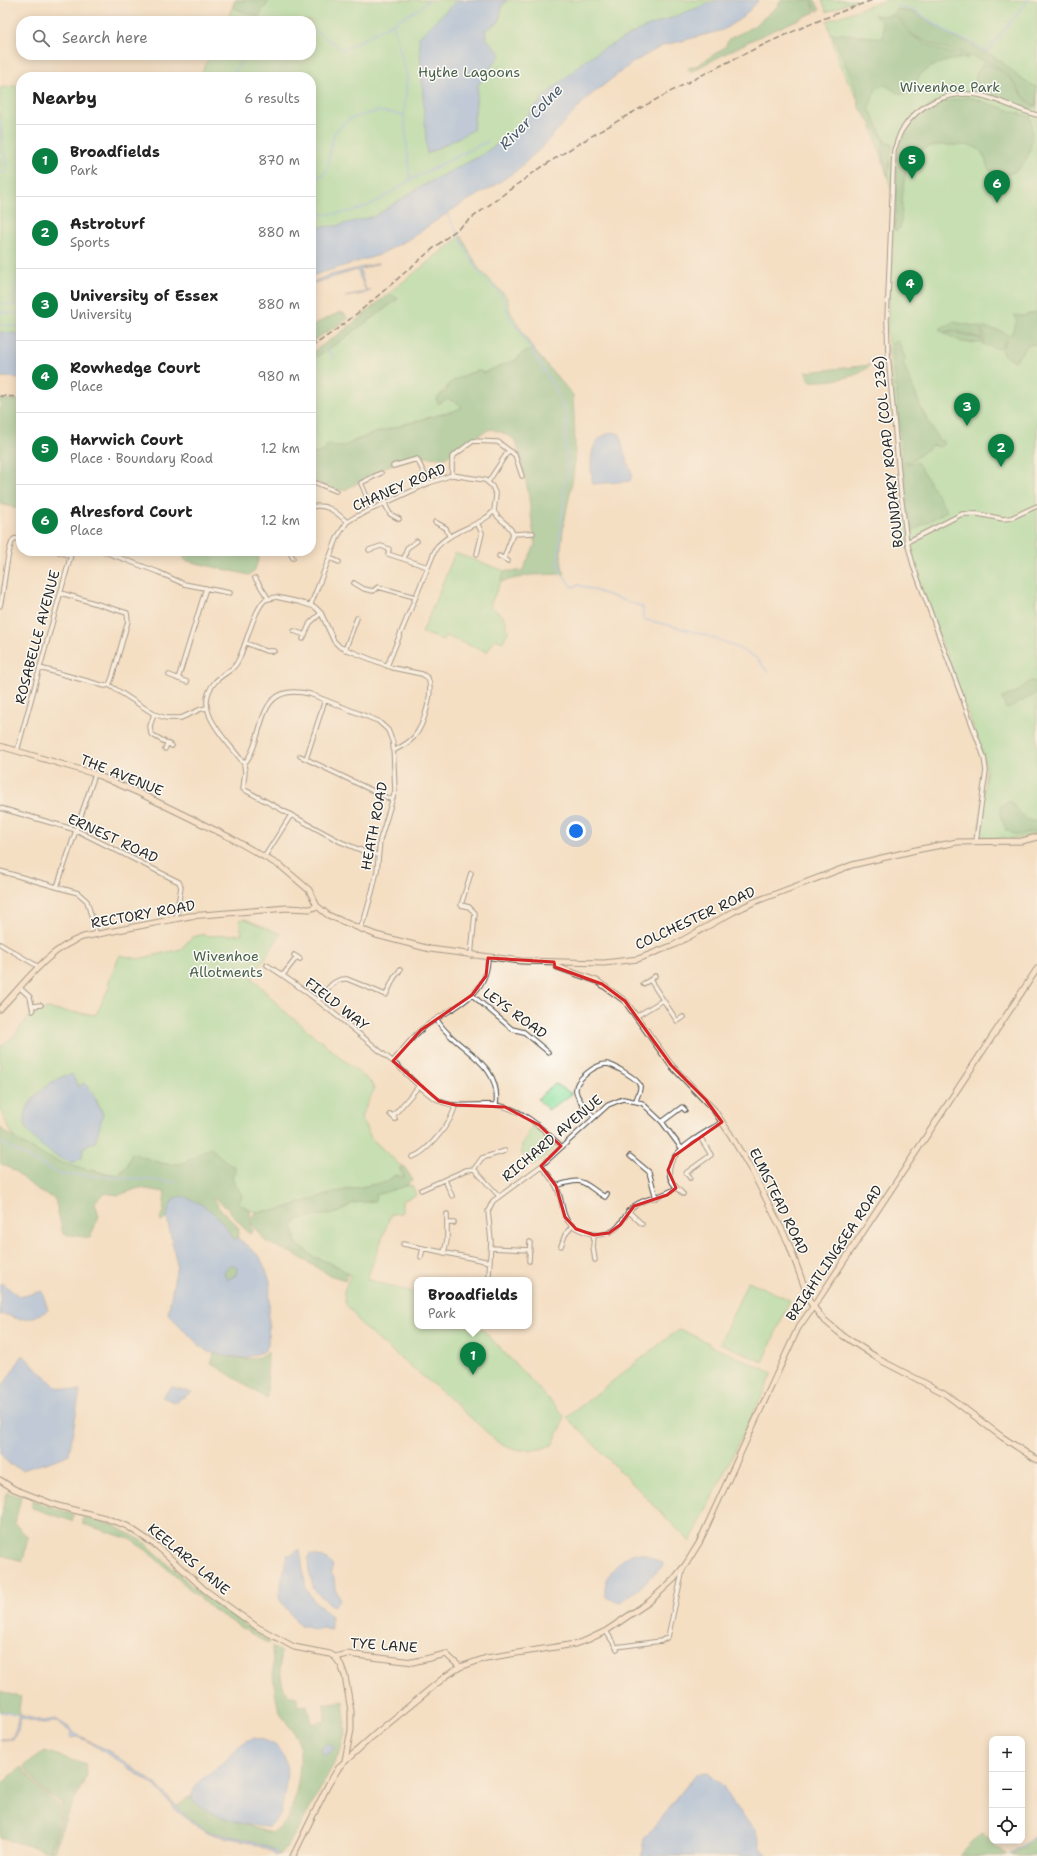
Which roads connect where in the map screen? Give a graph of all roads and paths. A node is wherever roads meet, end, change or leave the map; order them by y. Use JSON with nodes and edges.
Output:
{"nodes":[{"id":1,"x":1037,"y":115,"type":"edge"},
{"id":2,"x":510,"y":450,"type":"junction"},
{"id":3,"x":393,"y":466,"type":"dead end"},
{"id":4,"x":381,"y":473,"type":"dead end"},
{"id":5,"x":452,"y":475,"type":"junction"},
{"id":6,"x":522,"y":476,"type":"dead end"},
{"id":7,"x":488,"y":482,"type":"junction"},
{"id":8,"x":316,"y":483,"type":"edge"},
{"id":9,"x":429,"y":483,"type":"junction"},
{"id":10,"x":336,"y":491,"type":"dead end"},
{"id":11,"x":384,"y":504,"type":"junction"},
{"id":12,"x":1037,"y":506,"type":"edge"},
{"id":13,"x":316,"y":507,"type":"edge"},
{"id":14,"x":372,"y":509,"type":"junction"},
{"id":15,"x":494,"y":511,"type":"junction"},
{"id":16,"x":399,"y":519,"type":"dead end"},
{"id":17,"x":347,"y":522,"type":"junction"},
{"id":18,"x":435,"y":522,"type":"dead end"},
{"id":19,"x":477,"y":523,"type":"junction"},
{"id":20,"x":533,"y":533,"type":"dead end"},
{"id":21,"x":513,"y":534,"type":"junction"},
{"id":22,"x":449,"y":536,"type":"junction"},
{"id":23,"x":16,"y":539,"type":"edge"},
{"id":24,"x":417,"y":540,"type":"dead end"},
{"id":25,"x":907,"y":542,"type":"junction"},
{"id":26,"x":369,"y":550,"type":"dead end"},
{"id":27,"x":477,"y":554,"type":"dead end"},
{"id":28,"x":70,"y":556,"type":"edge"},
{"id":29,"x":115,"y":556,"type":"edge"},
{"id":30,"x":499,"y":556,"type":"dead end"},
{"id":31,"x":330,"y":558,"type":"junction"},
{"id":32,"x":404,"y":558,"type":"junction"},
{"id":33,"x":504,"y":558,"type":"junction"},
{"id":34,"x":508,"y":561,"type":"dead end"},
{"id":35,"x":339,"y":562,"type":"dead end"},
{"id":36,"x":428,"y":567,"type":"junction"},
{"id":37,"x":255,"y":578,"type":"dead end"},
{"id":38,"x":354,"y":583,"type":"dead end"},
{"id":39,"x":206,"y":588,"type":"junction"},
{"id":40,"x":60,"y":593,"type":"junction"},
{"id":41,"x":230,"y":593,"type":"dead end"},
{"id":42,"x":415,"y":597,"type":"junction"},
{"id":43,"x":268,"y":598,"type":"junction"},
{"id":44,"x":310,"y":604,"type":"junction"},
{"id":45,"x":0,"y":606,"type":"edge"},
{"id":46,"x":321,"y":614,"type":"junction"},
{"id":47,"x":357,"y":618,"type":"dead end"},
{"id":48,"x":294,"y":631,"type":"dead end"},
{"id":49,"x":246,"y":643,"type":"junction"},
{"id":50,"x":345,"y":650,"type":"junction"},
{"id":51,"x":274,"y":651,"type":"dead end"},
{"id":52,"x":388,"y":666,"type":"junction"},
{"id":53,"x":40,"y":668,"type":"junction"},
{"id":54,"x":169,"y":675,"type":"dead end"},
{"id":55,"x":178,"y":679,"type":"junction"},
{"id":56,"x":187,"y":682,"type":"dead end"},
{"id":57,"x":109,"y":685,"type":"junction"},
{"id":58,"x":325,"y":700,"type":"junction"},
{"id":59,"x":207,"y":708,"type":"junction"},
{"id":60,"x":154,"y":714,"type":"junction"},
{"id":61,"x":167,"y":744,"type":"junction"},
{"id":62,"x":0,"y":746,"type":"edge"},
{"id":63,"x":172,"y":746,"type":"dead end"},
{"id":64,"x":165,"y":750,"type":"dead end"},
{"id":65,"x":17,"y":751,"type":"junction"},
{"id":66,"x":393,"y":751,"type":"junction"},
{"id":67,"x":300,"y":756,"type":"dead end"},
{"id":68,"x":306,"y":759,"type":"junction"},
{"id":69,"x":244,"y":764,"type":"junction"},
{"id":70,"x":95,"y":774,"type":"junction"},
{"id":71,"x":392,"y":800,"type":"junction"},
{"id":72,"x":0,"y":808,"type":"edge"},
{"id":73,"x":291,"y":815,"type":"junction"},
{"id":74,"x":76,"y":830,"type":"junction"},
{"id":75,"x":1037,"y":837,"type":"edge"},
{"id":76,"x":976,"y":841,"type":"junction"},
{"id":77,"x":378,"y":855,"type":"junction"},
{"id":78,"x":265,"y":856,"type":"junction"},
{"id":79,"x":0,"y":870,"type":"edge"},
{"id":80,"x":471,"y":873,"type":"dead end"},
{"id":81,"x":57,"y":887,"type":"junction"},
{"id":82,"x":317,"y":906,"type":"junction"},
{"id":83,"x":176,"y":918,"type":"junction"},
{"id":84,"x":360,"y":929,"type":"junction"},
{"id":85,"x":96,"y":934,"type":"junction"},
{"id":86,"x":0,"y":944,"type":"edge"},
{"id":87,"x":471,"y":956,"type":"junction"},
{"id":88,"x":297,"y":957,"type":"dead end"},
{"id":89,"x":488,"y":958,"type":"junction"},
{"id":90,"x":554,"y":962,"type":"junction"},
{"id":91,"x":267,"y":965,"type":"dead end"},
{"id":92,"x":40,"y":966,"type":"junction"},
{"id":93,"x":1037,"y":969,"type":"edge"},
{"id":94,"x":400,"y":970,"type":"dead end"},
{"id":95,"x":283,"y":975,"type":"junction"},
{"id":96,"x":655,"y":976,"type":"dead end"},
{"id":97,"x":650,"y":980,"type":"junction"},
{"id":98,"x":643,"y":984,"type":"dead end"},
{"id":99,"x":20,"y":988,"type":"junction"},
{"id":100,"x":472,"y":995,"type":"junction"},
{"id":101,"x":662,"y":1000,"type":"junction"},
{"id":102,"x":317,"y":1001,"type":"junction"},
{"id":103,"x":41,"y":1005,"type":"dead end"},
{"id":104,"x":33,"y":1006,"type":"junction"},
{"id":105,"x":0,"y":1009,"type":"edge"},
{"id":106,"x":32,"y":1011,"type":"dead end"},
{"id":107,"x":637,"y":1016,"type":"junction"},
{"id":108,"x":683,"y":1017,"type":"dead end"},
{"id":109,"x":437,"y":1020,"type":"junction"},
{"id":110,"x":677,"y":1021,"type":"junction"},
{"id":111,"x":673,"y":1023,"type":"dead end"},
{"id":112,"x":544,"y":1049,"type":"junction"},
{"id":113,"x":548,"y":1052,"type":"dead end"},
{"id":114,"x":541,"y":1053,"type":"dead end"},
{"id":115,"x":393,"y":1062,"type":"junction"},
{"id":116,"x":419,"y":1086,"type":"junction"},
{"id":117,"x":636,"y":1101,"type":"junction"},
{"id":118,"x":455,"y":1105,"type":"junction"},
{"id":119,"x":496,"y":1105,"type":"junction"},
{"id":120,"x":684,"y":1110,"type":"dead end"},
{"id":121,"x":393,"y":1117,"type":"dead end"},
{"id":122,"x":594,"y":1117,"type":"junction"},
{"id":123,"x":662,"y":1122,"type":"junction"},
{"id":124,"x":722,"y":1122,"type":"junction"},
{"id":125,"x":700,"y":1137,"type":"junction"},
{"id":126,"x":561,"y":1146,"type":"junction"},
{"id":127,"x":682,"y":1149,"type":"junction"},
{"id":128,"x":505,"y":1151,"type":"dead end"},
{"id":129,"x":630,"y":1156,"type":"dead end"},
{"id":130,"x":412,"y":1157,"type":"dead end"},
{"id":131,"x":541,"y":1166,"type":"junction"},
{"id":132,"x":474,"y":1169,"type":"junction"},
{"id":133,"x":690,"y":1178,"type":"dead end"},
{"id":134,"x":445,"y":1180,"type":"junction"},
{"id":135,"x":556,"y":1186,"type":"junction"},
{"id":136,"x":676,"y":1188,"type":"junction"},
{"id":137,"x":421,"y":1190,"type":"dead end"},
{"id":138,"x":607,"y":1194,"type":"dead end"},
{"id":139,"x":683,"y":1194,"type":"dead end"},
{"id":140,"x":452,"y":1196,"type":"dead end"},
{"id":141,"x":499,"y":1196,"type":"junction"},
{"id":142,"x":656,"y":1198,"type":"junction"},
{"id":143,"x":628,"y":1211,"type":"junction"},
{"id":144,"x":447,"y":1214,"type":"dead end"},
{"id":145,"x":447,"y":1223,"type":"junction"},
{"id":146,"x":454,"y":1223,"type":"dead end"},
{"id":147,"x":642,"y":1224,"type":"dead end"},
{"id":148,"x":572,"y":1226,"type":"junction"},
{"id":149,"x":594,"y":1235,"type":"junction"},
{"id":150,"x":530,"y":1242,"type":"dead end"},
{"id":151,"x":403,"y":1244,"type":"dead end"},
{"id":152,"x":561,"y":1246,"type":"dead end"},
{"id":153,"x":423,"y":1248,"type":"junction"},
{"id":154,"x":491,"y":1248,"type":"junction"},
{"id":155,"x":530,"y":1250,"type":"junction"},
{"id":156,"x":444,"y":1253,"type":"junction"},
{"id":157,"x":421,"y":1257,"type":"dead end"},
{"id":158,"x":595,"y":1260,"type":"dead end"},
{"id":159,"x":529,"y":1261,"type":"dead end"},
{"id":160,"x":490,"y":1262,"type":"junction"},
{"id":161,"x":489,"y":1276,"type":"dead end"},
{"id":162,"x":813,"y":1307,"type":"junction"},
{"id":163,"x":1037,"y":1460,"type":"edge"},
{"id":164,"x":0,"y":1480,"type":"edge"},
{"id":165,"x":683,"y":1567,"type":"junction"},
{"id":166,"x":606,"y":1631,"type":"junction"},
{"id":167,"x":335,"y":1657,"type":"junction"},
{"id":168,"x":460,"y":1667,"type":"junction"},
{"id":169,"x":345,"y":1760,"type":"junction"},
{"id":170,"x":293,"y":1856,"type":"edge"}],
"edges":[{"from":1,"to":25,"type":"street","name":"BOUNDARY ROAD (COL 236)"},
{"from":2,"to":5,"type":"street"},
{"from":2,"to":6,"type":"street"},
{"from":2,"to":7,"type":"street"},
{"from":3,"to":9,"type":"street"},
{"from":4,"to":14,"type":"street"},
{"from":5,"to":7,"type":"street","name":"CHANEY ROAD"},
{"from":5,"to":9,"type":"street","name":"CHANEY ROAD"},
{"from":7,"to":15,"type":"street"},
{"from":8,"to":10,"type":"street"},
{"from":9,"to":11,"type":"street","name":"CHANEY ROAD"},
{"from":11,"to":14,"type":"street","name":"CHANEY ROAD"},
{"from":11,"to":16,"type":"street"},
{"from":12,"to":25,"type":"street"},
{"from":13,"to":17,"type":"street"},
{"from":14,"to":17,"type":"street","name":"CHANEY ROAD"},
{"from":15,"to":19,"type":"street"},
{"from":15,"to":21,"type":"street"},
{"from":17,"to":31,"type":"street","name":"CHANEY ROAD"},
{"from":18,"to":22,"type":"street"},
{"from":19,"to":22,"type":"street"},
{"from":19,"to":27,"type":"street"},
{"from":20,"to":21,"type":"street"},
{"from":21,"to":33,"type":"street"},
{"from":22,"to":36,"type":"street"},
{"from":23,"to":45,"type":"street"},
{"from":24,"to":32,"type":"street"},
{"from":25,"to":76,"type":"street","name":"BOUNDARY ROAD (COL 236)"},
{"from":26,"to":32,"type":"street"},
{"from":28,"to":40,"type":"street","name":"ROSABELLE AVENUE"},
{"from":29,"to":39,"type":"street"},
{"from":30,"to":33,"type":"street"},
{"from":31,"to":35,"type":"street"},
{"from":31,"to":44,"type":"street","name":"CHANEY ROAD"},
{"from":32,"to":36,"type":"street"},
{"from":33,"to":34,"type":"street"},
{"from":36,"to":42,"type":"street"},
{"from":37,"to":43,"type":"street"},
{"from":38,"to":42,"type":"street"},
{"from":39,"to":41,"type":"street"},
{"from":39,"to":55,"type":"street"},
{"from":40,"to":53,"type":"street","name":"ROSABELLE AVENUE"},
{"from":40,"to":57,"type":"street"},
{"from":42,"to":52,"type":"street"},
{"from":43,"to":44,"type":"street"},
{"from":43,"to":49,"type":"street"},
{"from":44,"to":46,"type":"street"},
{"from":46,"to":48,"type":"street"},
{"from":46,"to":50,"type":"street"},
{"from":47,"to":50,"type":"street"},
{"from":49,"to":51,"type":"street"},
{"from":49,"to":59,"type":"street"},
{"from":50,"to":52,"type":"street"},
{"from":52,"to":66,"type":"street"},
{"from":53,"to":57,"type":"street"},
{"from":53,"to":65,"type":"street","name":"ROSABELLE AVENUE"},
{"from":54,"to":55,"type":"street"},
{"from":55,"to":56,"type":"street"},
{"from":57,"to":60,"type":"street"},
{"from":58,"to":66,"type":"street","name":"HEATH ROAD"},
{"from":58,"to":68,"type":"street"},
{"from":58,"to":69,"type":"street","name":"HEATH ROAD"},
{"from":59,"to":60,"type":"street"},
{"from":59,"to":69,"type":"street"},
{"from":60,"to":61,"type":"street"},
{"from":61,"to":63,"type":"street"},
{"from":61,"to":64,"type":"street"},
{"from":62,"to":65,"type":"main road","name":"THE AVENUE"},
{"from":65,"to":70,"type":"main road","name":"THE AVENUE"},
{"from":66,"to":71,"type":"street","name":"HEATH ROAD"},
{"from":67,"to":68,"type":"street"},
{"from":68,"to":71,"type":"street"},
{"from":69,"to":73,"type":"street"},
{"from":70,"to":74,"type":"street"},
{"from":70,"to":78,"type":"main road","name":"THE AVENUE"},
{"from":71,"to":77,"type":"street","name":"HEATH ROAD"},
{"from":72,"to":74,"type":"street","name":"ERNEST ROAD"},
{"from":73,"to":77,"type":"street"},
{"from":73,"to":78,"type":"street"},
{"from":74,"to":81,"type":"street"},
{"from":74,"to":83,"type":"street","name":"ERNEST ROAD"},
{"from":75,"to":76,"type":"main road","name":"COLCHESTER ROAD"},
{"from":76,"to":90,"type":"main road","name":"COLCHESTER ROAD"},
{"from":77,"to":84,"type":"street","name":"HEATH ROAD"},
{"from":78,"to":82,"type":"main road","name":"THE AVENUE"},
{"from":79,"to":81,"type":"street"},
{"from":80,"to":87,"type":"street"},
{"from":81,"to":85,"type":"street"},
{"from":82,"to":83,"type":"main road","name":"RECTORY ROAD"},
{"from":82,"to":84,"type":"main road","name":"COLCHESTER ROAD"},
{"from":83,"to":85,"type":"main road","name":"RECTORY ROAD"},
{"from":84,"to":87,"type":"main road","name":"COLCHESTER ROAD"},
{"from":85,"to":92,"type":"main road","name":"RECTORY ROAD"},
{"from":86,"to":92,"type":"street"},
{"from":87,"to":89,"type":"main road","name":"COLCHESTER ROAD"},
{"from":88,"to":95,"type":"street"},
{"from":89,"to":90,"type":"main road","name":"COLCHESTER ROAD"},
{"from":89,"to":100,"type":"street"},
{"from":90,"to":107,"type":"main road","name":"ELMSTEAD ROAD"},
{"from":91,"to":95,"type":"street","name":"FIELD WAY"},
{"from":92,"to":99,"type":"main road","name":"RECTORY ROAD"},
{"from":93,"to":162,"type":"main road","name":"BRIGHTLINGSEA ROAD"},
{"from":94,"to":102,"type":"street"},
{"from":95,"to":102,"type":"street","name":"FIELD WAY"},
{"from":96,"to":97,"type":"street"},
{"from":97,"to":98,"type":"street"},
{"from":97,"to":101,"type":"street"},
{"from":99,"to":104,"type":"street"},
{"from":99,"to":105,"type":"main road","name":"RECTORY ROAD"},
{"from":100,"to":109,"type":"street"},
{"from":100,"to":112,"type":"street","name":"LEYS ROAD"},
{"from":101,"to":107,"type":"street"},
{"from":101,"to":110,"type":"street"},
{"from":102,"to":115,"type":"street","name":"FIELD WAY"},
{"from":103,"to":104,"type":"street"},
{"from":104,"to":106,"type":"street"},
{"from":107,"to":124,"type":"main road","name":"ELMSTEAD ROAD"},
{"from":108,"to":110,"type":"street"},
{"from":109,"to":115,"type":"street"},
{"from":109,"to":119,"type":"street"},
{"from":110,"to":111,"type":"street"},
{"from":112,"to":113,"type":"street","name":"LEYS ROAD"},
{"from":112,"to":114,"type":"street","name":"LEYS ROAD"},
{"from":115,"to":116,"type":"street","name":"FIELD WAY"},
{"from":116,"to":118,"type":"street","name":"FIELD WAY"},
{"from":116,"to":121,"type":"street"},
{"from":117,"to":122,"type":"street","name":"RICHARD AVENUE"},
{"from":117,"to":122,"type":"street"},
{"from":117,"to":123,"type":"street"},
{"from":118,"to":119,"type":"street","name":"FIELD WAY"},
{"from":118,"to":130,"type":"street"},
{"from":119,"to":126,"type":"street","name":"FIELD WAY"},
{"from":120,"to":123,"type":"street"},
{"from":122,"to":126,"type":"street","name":"RICHARD AVENUE"},
{"from":123,"to":127,"type":"street"},
{"from":124,"to":125,"type":"street"},
{"from":124,"to":162,"type":"main road","name":"ELMSTEAD ROAD"},
{"from":125,"to":127,"type":"street"},
{"from":125,"to":133,"type":"street"},
{"from":126,"to":131,"type":"street","name":"RICHARD AVENUE"},
{"from":127,"to":136,"type":"street"},
{"from":128,"to":132,"type":"street"},
{"from":129,"to":142,"type":"street"},
{"from":131,"to":135,"type":"street"},
{"from":131,"to":141,"type":"street","name":"RICHARD AVENUE"},
{"from":132,"to":134,"type":"street"},
{"from":132,"to":141,"type":"street"},
{"from":134,"to":137,"type":"street"},
{"from":134,"to":140,"type":"street"},
{"from":135,"to":138,"type":"street"},
{"from":135,"to":148,"type":"street"},
{"from":136,"to":139,"type":"street"},
{"from":136,"to":142,"type":"street"},
{"from":141,"to":154,"type":"street","name":"RICHARD AVENUE"},
{"from":142,"to":143,"type":"street"},
{"from":143,"to":147,"type":"street"},
{"from":143,"to":149,"type":"street"},
{"from":144,"to":145,"type":"street"},
{"from":145,"to":146,"type":"street"},
{"from":145,"to":156,"type":"street"},
{"from":148,"to":149,"type":"street"},
{"from":148,"to":152,"type":"street"},
{"from":149,"to":158,"type":"street"},
{"from":150,"to":155,"type":"street"},
{"from":151,"to":153,"type":"street"},
{"from":153,"to":156,"type":"street"},
{"from":153,"to":157,"type":"street"},
{"from":154,"to":155,"type":"street"},
{"from":154,"to":160,"type":"street","name":"RICHARD AVENUE"},
{"from":155,"to":159,"type":"street"},
{"from":156,"to":160,"type":"street"},
{"from":160,"to":161,"type":"street","name":"RICHARD AVENUE"},
{"from":162,"to":163,"type":"main road","name":"ELMSTEAD ROAD"},
{"from":162,"to":165,"type":"main road","name":"BRIGHTLINGSEA ROAD"},
{"from":164,"to":167,"type":"main road","name":"KEELARS LANE"},
{"from":165,"to":166,"type":"main road","name":"BRIGHTLINGSEA ROAD"},
{"from":165,"to":166,"type":"street"},
{"from":166,"to":168,"type":"main road"},
{"from":167,"to":168,"type":"main road","name":"TYE LANE"},
{"from":167,"to":169,"type":"main road","name":"TYE LANE"},
{"from":168,"to":169,"type":"main road"},
{"from":169,"to":170,"type":"main road"}]}
